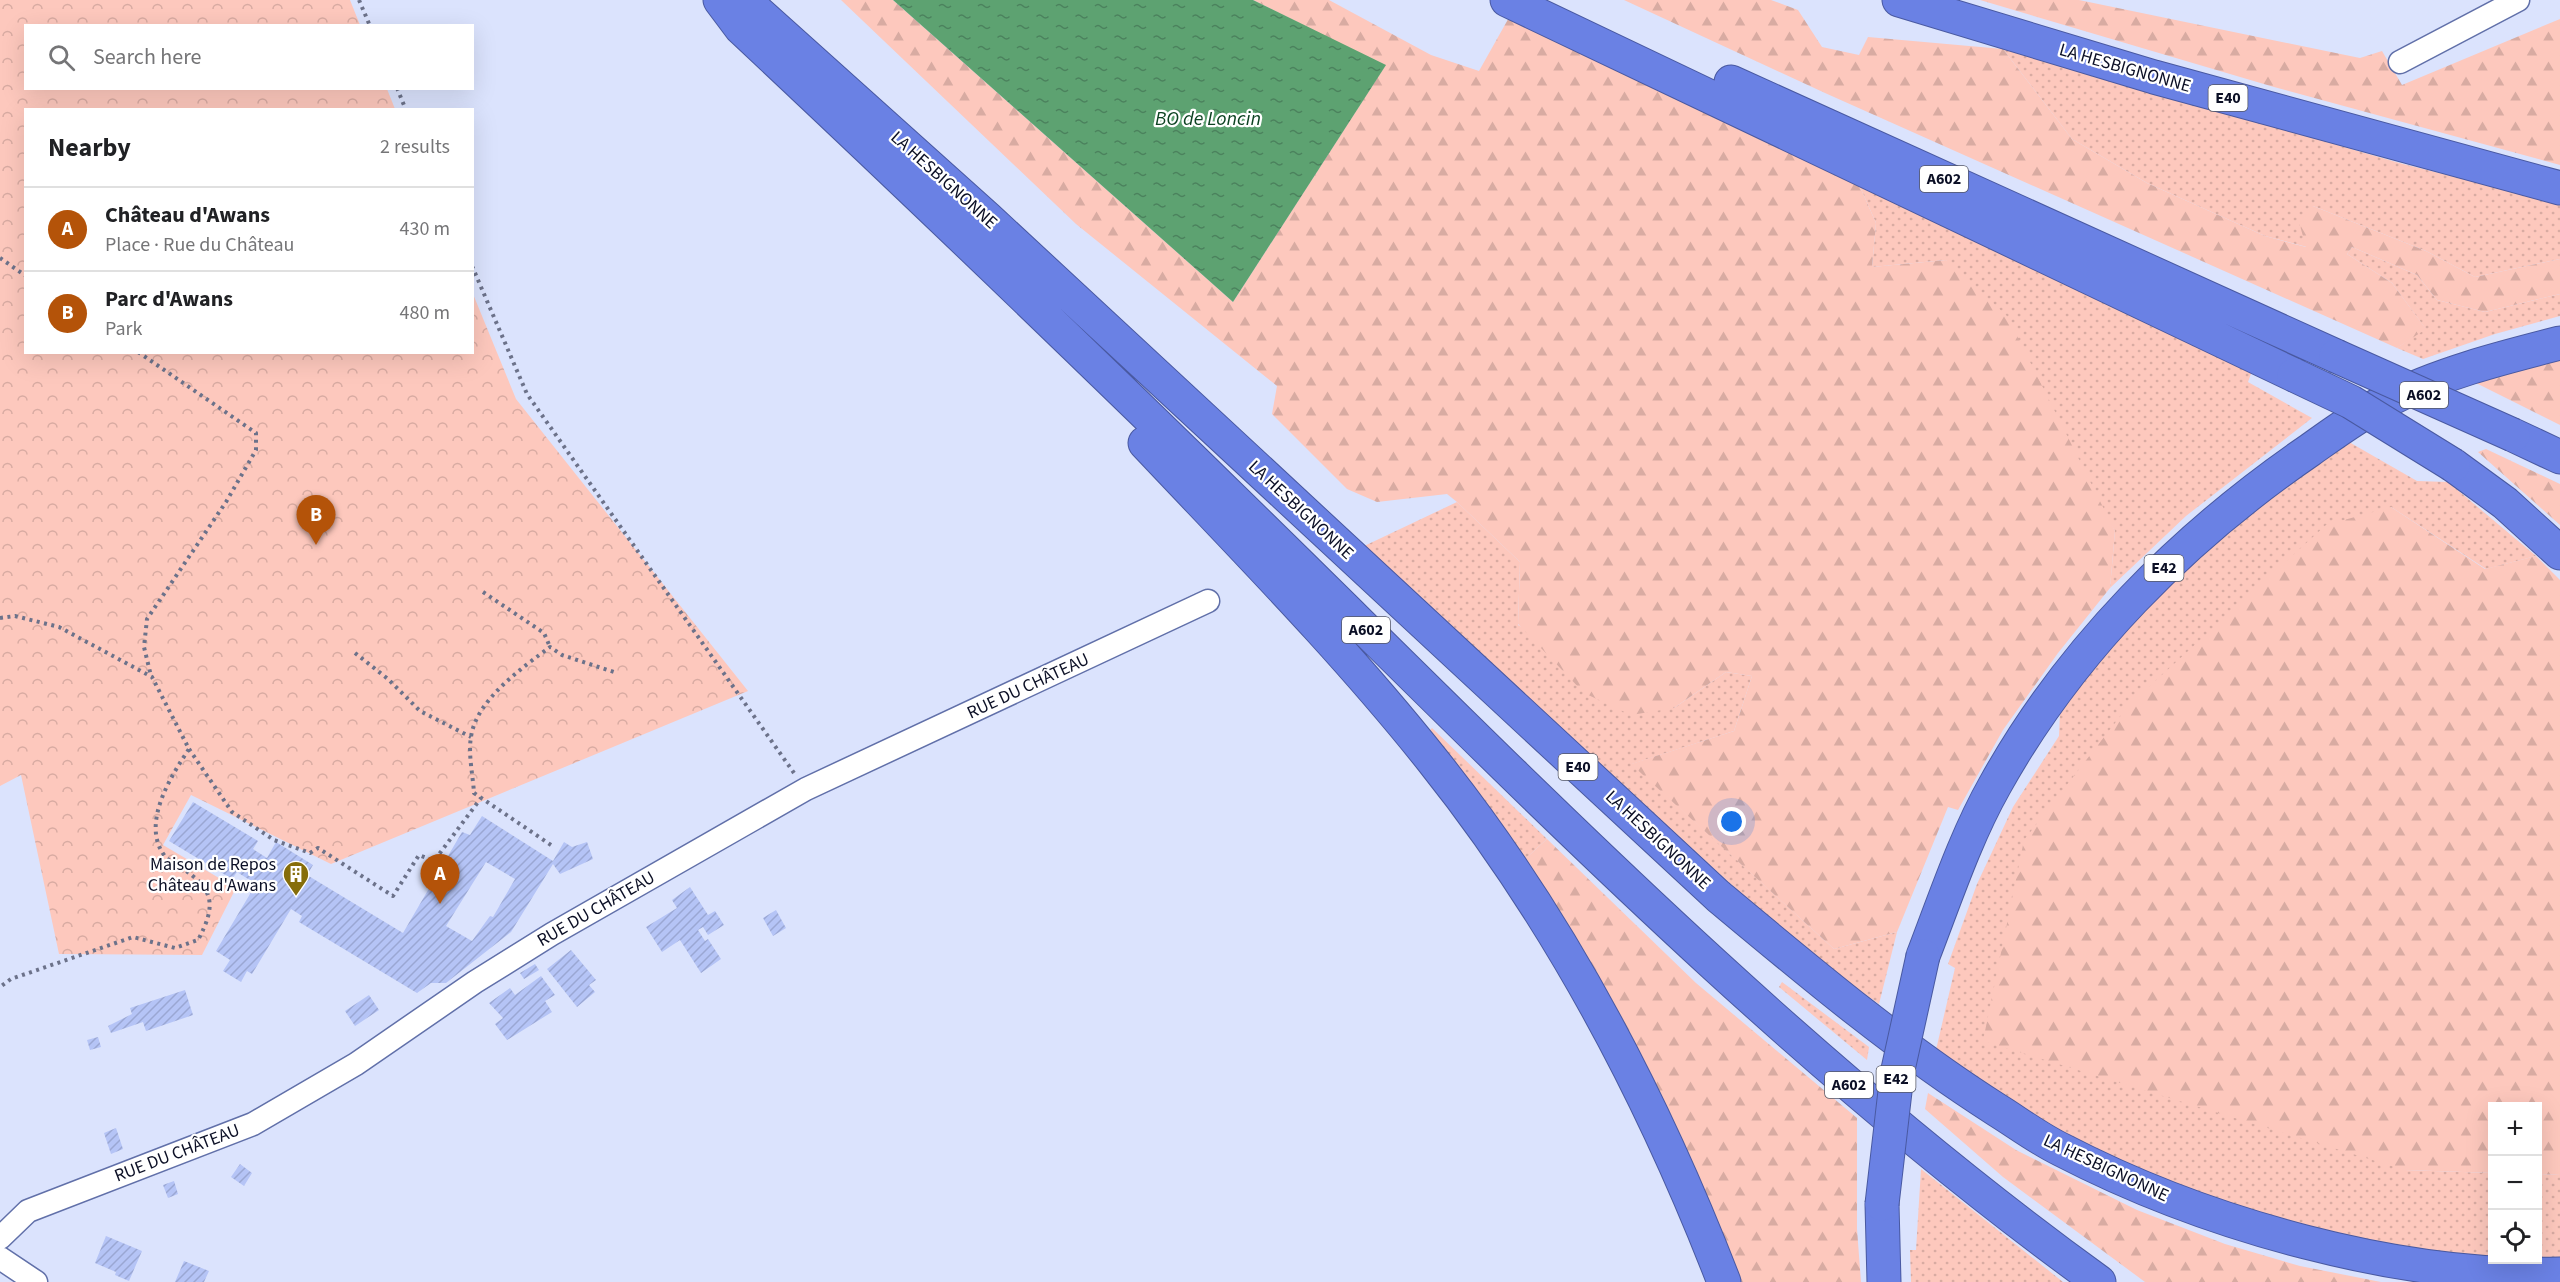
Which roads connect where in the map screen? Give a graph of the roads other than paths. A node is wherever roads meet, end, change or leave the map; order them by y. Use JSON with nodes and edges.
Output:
{"nodes":[{"id":1,"x":720,"y":0,"type":"edge"},
{"id":2,"x":740,"y":0,"type":"edge"},
{"id":3,"x":1507,"y":0,"type":"edge"},
{"id":4,"x":1554,"y":0,"type":"edge"},
{"id":5,"x":1899,"y":0,"type":"edge"},
{"id":6,"x":2518,"y":0,"type":"edge"},
{"id":7,"x":2400,"y":62,"type":"dead end"},
{"id":8,"x":2560,"y":188,"type":"edge"},
{"id":9,"x":2560,"y":343,"type":"edge"},
{"id":10,"x":1120,"y":388,"type":"junction"},
{"id":11,"x":2560,"y":457,"type":"edge"},
{"id":12,"x":2560,"y":553,"type":"edge"},
{"id":13,"x":1208,"y":601,"type":"dead end"},
{"id":14,"x":0,"y":1238,"type":"edge"},
{"id":15,"x":0,"y":1258,"type":"edge"},
{"id":16,"x":2560,"y":1274,"type":"edge"},
{"id":17,"x":36,"y":1282,"type":"edge"},
{"id":18,"x":1724,"y":1282,"type":"edge"},
{"id":19,"x":1884,"y":1282,"type":"edge"},
{"id":20,"x":2099,"y":1282,"type":"edge"}],
"edges":[{"from":1,"to":10,"type":"highway"},
{"from":2,"to":16,"type":"highway","name":"LA HESBIGNONNE","number":"E40"},
{"from":3,"to":12,"type":"highway","bridge":true},
{"from":4,"to":11,"type":"highway","number":"A602","bridge":true},
{"from":5,"to":8,"type":"highway","name":"LA HESBIGNONNE","number":"E40"},
{"from":6,"to":7,"type":"street"},
{"from":9,"to":19,"type":"highway","number":"E42","bridge":true},
{"from":10,"to":18,"type":"highway"},
{"from":10,"to":20,"type":"highway","number":"A602"},
{"from":13,"to":14,"type":"street","name":"RUE DU CHÂTEAU"},
{"from":15,"to":17,"type":"street"}]}
